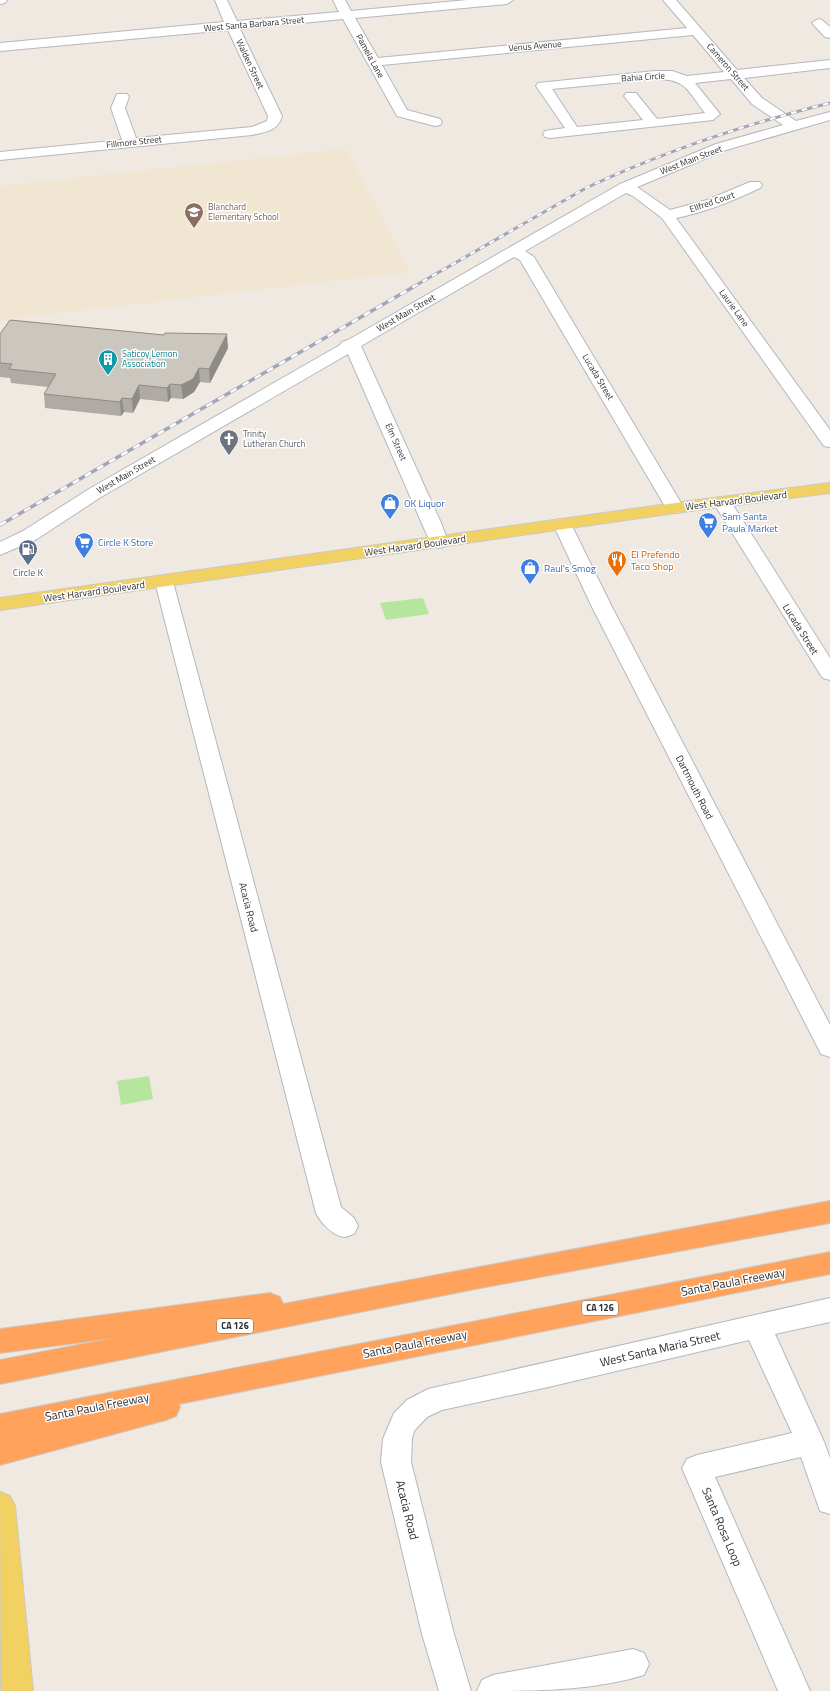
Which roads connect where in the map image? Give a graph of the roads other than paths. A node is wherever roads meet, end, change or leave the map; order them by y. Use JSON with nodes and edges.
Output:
{"nodes":[{"id":1,"x":221,"y":0,"type":"edge"},
{"id":2,"x":339,"y":0,"type":"edge"},
{"id":3,"x":507,"y":0,"type":"edge"},
{"id":4,"x":669,"y":0,"type":"edge"},
{"id":5,"x":347,"y":15,"type":"junction"},
{"id":6,"x":818,"y":23,"type":"dead end"},
{"id":7,"x":233,"y":26,"type":"junction"},
{"id":8,"x":696,"y":31,"type":"junction"},
{"id":9,"x":830,"y":34,"type":"edge"},
{"id":10,"x":0,"y":47,"type":"edge"},
{"id":11,"x":373,"y":62,"type":"junction"},
{"id":12,"x":830,"y":64,"type":"edge"},
{"id":13,"x":735,"y":75,"type":"junction"},
{"id":14,"x":688,"y":83,"type":"junction"},
{"id":15,"x":631,"y":96,"type":"dead end"},
{"id":16,"x":122,"y":98,"type":"dead end"},
{"id":17,"x":830,"y":116,"type":"edge"},
{"id":18,"x":435,"y":122,"type":"dead end"},
{"id":19,"x":653,"y":123,"type":"junction"},
{"id":20,"x":268,"y":126,"type":"joint"},
{"id":21,"x":794,"y":126,"type":"junction"},
{"id":22,"x":574,"y":132,"type":"junction"},
{"id":23,"x":550,"y":134,"type":"dead end"},
{"id":24,"x":130,"y":142,"type":"junction"},
{"id":25,"x":0,"y":156,"type":"edge"},
{"id":26,"x":755,"y":185,"type":"dead end"},
{"id":27,"x":625,"y":187,"type":"junction"},
{"id":28,"x":667,"y":215,"type":"junction"},
{"id":29,"x":514,"y":251,"type":"junction"},
{"id":30,"x":348,"y":345,"type":"junction"},
{"id":31,"x":830,"y":442,"type":"edge"},
{"id":32,"x":830,"y":488,"type":"edge"},
{"id":33,"x":722,"y":502,"type":"junction"},
{"id":34,"x":675,"y":508,"type":"junction"},
{"id":35,"x":63,"y":515,"type":"junction"},
{"id":36,"x":562,"y":524,"type":"junction"},
{"id":37,"x":0,"y":537,"type":"edge"},
{"id":38,"x":439,"y":542,"type":"junction"},
{"id":39,"x":0,"y":549,"type":"edge"},
{"id":40,"x":164,"y":582,"type":"junction"},
{"id":41,"x":0,"y":604,"type":"edge"},
{"id":42,"x":830,"y":674,"type":"edge"},
{"id":43,"x":830,"y":1048,"type":"edge"},
{"id":44,"x":830,"y":1212,"type":"edge"},
{"id":45,"x":345,"y":1226,"type":"dead end"},
{"id":46,"x":830,"y":1263,"type":"edge"},
{"id":47,"x":470,"y":1279,"type":"junction"},
{"id":48,"x":830,"y":1310,"type":"edge"},
{"id":49,"x":759,"y":1325,"type":"junction"},
{"id":50,"x":0,"y":1341,"type":"edge"},
{"id":51,"x":370,"y":1352,"type":"junction"},
{"id":52,"x":0,"y":1372,"type":"edge"},
{"id":53,"x":489,"y":1388,"type":"joint"},
{"id":54,"x":0,"y":1427,"type":"edge"},
{"id":55,"x":810,"y":1442,"type":"junction"},
{"id":56,"x":0,"y":1452,"type":"edge"},
{"id":57,"x":830,"y":1501,"type":"edge"},
{"id":58,"x":0,"y":1506,"type":"edge"},
{"id":59,"x":633,"y":1664,"type":"dead end"},
{"id":60,"x":17,"y":1691,"type":"edge"},
{"id":61,"x":455,"y":1691,"type":"edge"},
{"id":62,"x":493,"y":1691,"type":"edge"},
{"id":63,"x":794,"y":1691,"type":"edge"}],
"edges":[{"from":1,"to":7,"type":"street","name":"Walden Street"},
{"from":2,"to":5,"type":"street","name":"Pamela Lane"},
{"from":3,"to":5,"type":"street","name":"West Santa Barbara Street"},
{"from":4,"to":8,"type":"street","name":"Cameron Street"},
{"from":5,"to":7,"type":"street","name":"West Santa Barbara Street"},
{"from":5,"to":11,"type":"street","name":"Pamela Lane"},
{"from":6,"to":9,"type":"street"},
{"from":7,"to":10,"type":"street","name":"West Santa Barbara Street"},
{"from":7,"to":20,"type":"street","name":"Walden Street"},
{"from":8,"to":11,"type":"street","name":"Venus Avenue"},
{"from":8,"to":13,"type":"street","name":"Cameron Street"},
{"from":11,"to":18,"type":"street","name":"Pamela Lane"},
{"from":12,"to":13,"type":"street"},
{"from":13,"to":14,"type":"street"},
{"from":13,"to":21,"type":"street","name":"Cameron Street"},
{"from":14,"to":19,"type":"street"},
{"from":14,"to":22,"type":"street","name":"Bahia Circle"},
{"from":15,"to":19,"type":"street"},
{"from":16,"to":24,"type":"street"},
{"from":17,"to":21,"type":"street","name":"West Main Street"},
{"from":19,"to":22,"type":"street"},
{"from":20,"to":24,"type":"street","name":"Fillmore Street"},
{"from":21,"to":27,"type":"street","name":"West Main Street"},
{"from":22,"to":23,"type":"street"},
{"from":24,"to":25,"type":"street","name":"Fillmore Street"},
{"from":26,"to":28,"type":"street","name":"Ellfred Court"},
{"from":27,"to":28,"type":"street","name":"Laurie Lane"},
{"from":27,"to":29,"type":"street","name":"West Main Street"},
{"from":28,"to":31,"type":"street","name":"Laurie Lane"},
{"from":29,"to":30,"type":"street","name":"West Main Street"},
{"from":29,"to":34,"type":"street","name":"Lucada Street"},
{"from":30,"to":35,"type":"street","name":"West Main Street"},
{"from":30,"to":38,"type":"street","name":"Elm Street"},
{"from":32,"to":33,"type":"main road","name":"West Harvard Boulevard"},
{"from":33,"to":34,"type":"main road","name":"West Harvard Boulevard"},
{"from":33,"to":42,"type":"street","name":"Lucada Street"},
{"from":34,"to":36,"type":"main road","name":"West Harvard Boulevard"},
{"from":35,"to":37,"type":"street"},
{"from":35,"to":39,"type":"street","name":"West Main Street"},
{"from":36,"to":38,"type":"main road","name":"West Harvard Boulevard"},
{"from":36,"to":43,"type":"street","name":"Dartmouth Road"},
{"from":38,"to":40,"type":"main road","name":"West Harvard Boulevard"},
{"from":40,"to":41,"type":"main road","name":"West Harvard Boulevard"},
{"from":40,"to":45,"type":"street","name":"Acacia Road"},
{"from":44,"to":47,"type":"highway","number":"CA 126"},
{"from":46,"to":51,"type":"highway","name":"Santa Paula Freeway","number":"CA 126"},
{"from":47,"to":50,"type":"highway"},
{"from":47,"to":52,"type":"highway","number":"CA 126"},
{"from":48,"to":49,"type":"street","name":"West Santa Maria Street"},
{"from":49,"to":53,"type":"street","name":"West Santa Maria Street"},
{"from":49,"to":55,"type":"street"},
{"from":51,"to":54,"type":"highway","name":"Santa Paula Freeway","number":"CA 126"},
{"from":51,"to":56,"type":"highway"},
{"from":53,"to":61,"type":"street","name":"Acacia Road"},
{"from":55,"to":57,"type":"street"},
{"from":55,"to":63,"type":"street","name":"Santa Rosa Loop"},
{"from":58,"to":60,"type":"main road"},
{"from":59,"to":62,"type":"street"}]}
